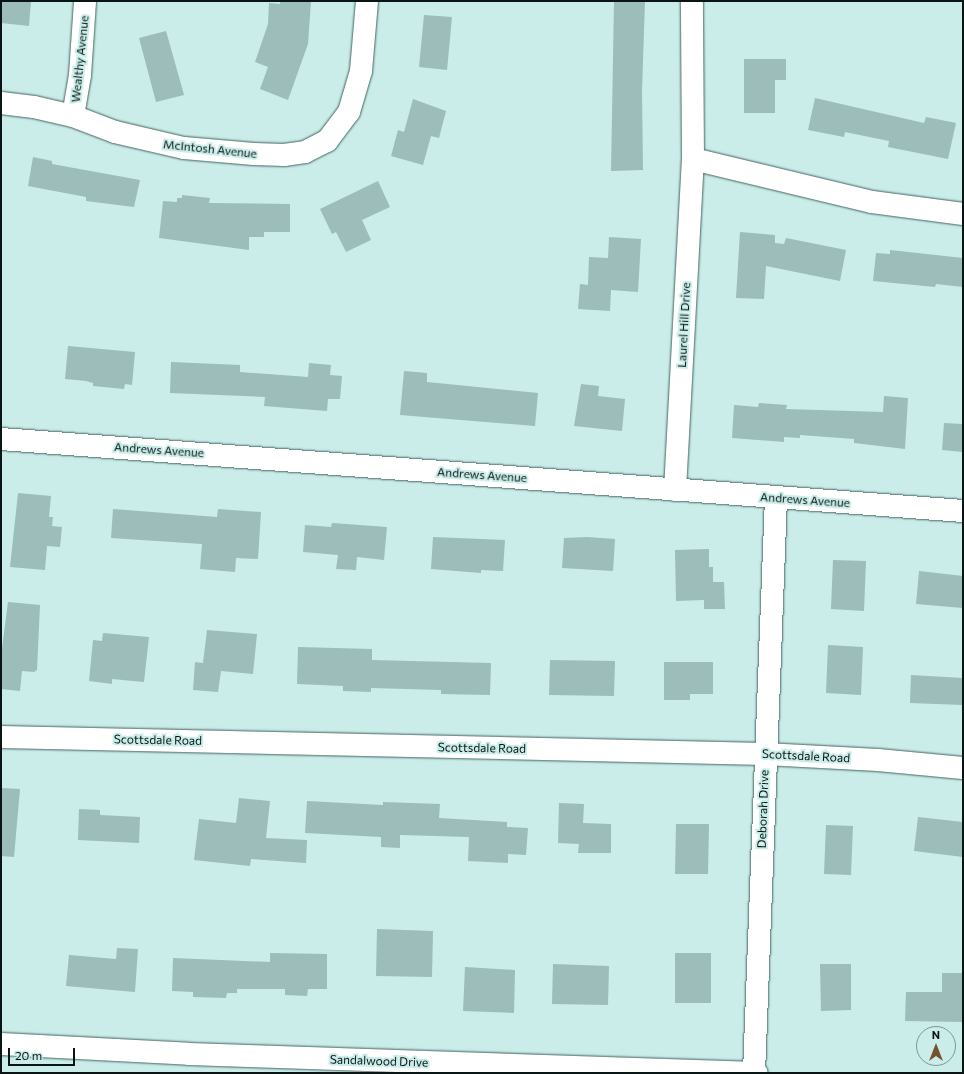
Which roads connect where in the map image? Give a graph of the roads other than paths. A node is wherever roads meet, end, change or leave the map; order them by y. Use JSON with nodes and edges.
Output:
{"nodes":[{"id":1,"x":85,"y":1,"type":"edge"},
{"id":2,"x":367,"y":1,"type":"edge"},
{"id":3,"x":692,"y":1,"type":"edge"},
{"id":4,"x":1,"y":103,"type":"edge"},
{"id":5,"x":72,"y":116,"type":"junction"},
{"id":6,"x":693,"y":159,"type":"junction"},
{"id":7,"x":963,"y":214,"type":"edge"},
{"id":8,"x":1,"y":439,"type":"edge"},
{"id":9,"x":675,"y":490,"type":"junction"},
{"id":10,"x":776,"y":498,"type":"junction"},
{"id":11,"x":963,"y":511,"type":"edge"},
{"id":12,"x":1,"y":737,"type":"edge"},
{"id":13,"x":765,"y":754,"type":"junction"},
{"id":14,"x":963,"y":768,"type":"edge"},
{"id":15,"x":1,"y":1044,"type":"edge"},
{"id":16,"x":754,"y":1073,"type":"edge"},
{"id":17,"x":757,"y":1073,"type":"edge"}],
"edges":[{"from":1,"to":5,"type":"street","name":"Wealthy Avenue"},
{"from":2,"to":5,"type":"street","name":"McIntosh Avenue"},
{"from":3,"to":6,"type":"street","name":"Laurel Hill Drive"},
{"from":4,"to":5,"type":"street","name":"McIntosh Avenue"},
{"from":6,"to":7,"type":"street"},
{"from":6,"to":9,"type":"street","name":"Laurel Hill Drive"},
{"from":8,"to":9,"type":"street","name":"Andrews Avenue"},
{"from":9,"to":10,"type":"street","name":"Andrews Avenue"},
{"from":10,"to":11,"type":"street","name":"Andrews Avenue"},
{"from":10,"to":13,"type":"street","name":"Deborah Drive"},
{"from":12,"to":13,"type":"street","name":"Scottsdale Road"},
{"from":13,"to":14,"type":"street","name":"Scottsdale Road"},
{"from":13,"to":16,"type":"street","name":"Deborah Drive"},
{"from":15,"to":16,"type":"street","name":"Sandalwood Drive"},
{"from":16,"to":17,"type":"street","name":"Sandalwood Drive"}]}
